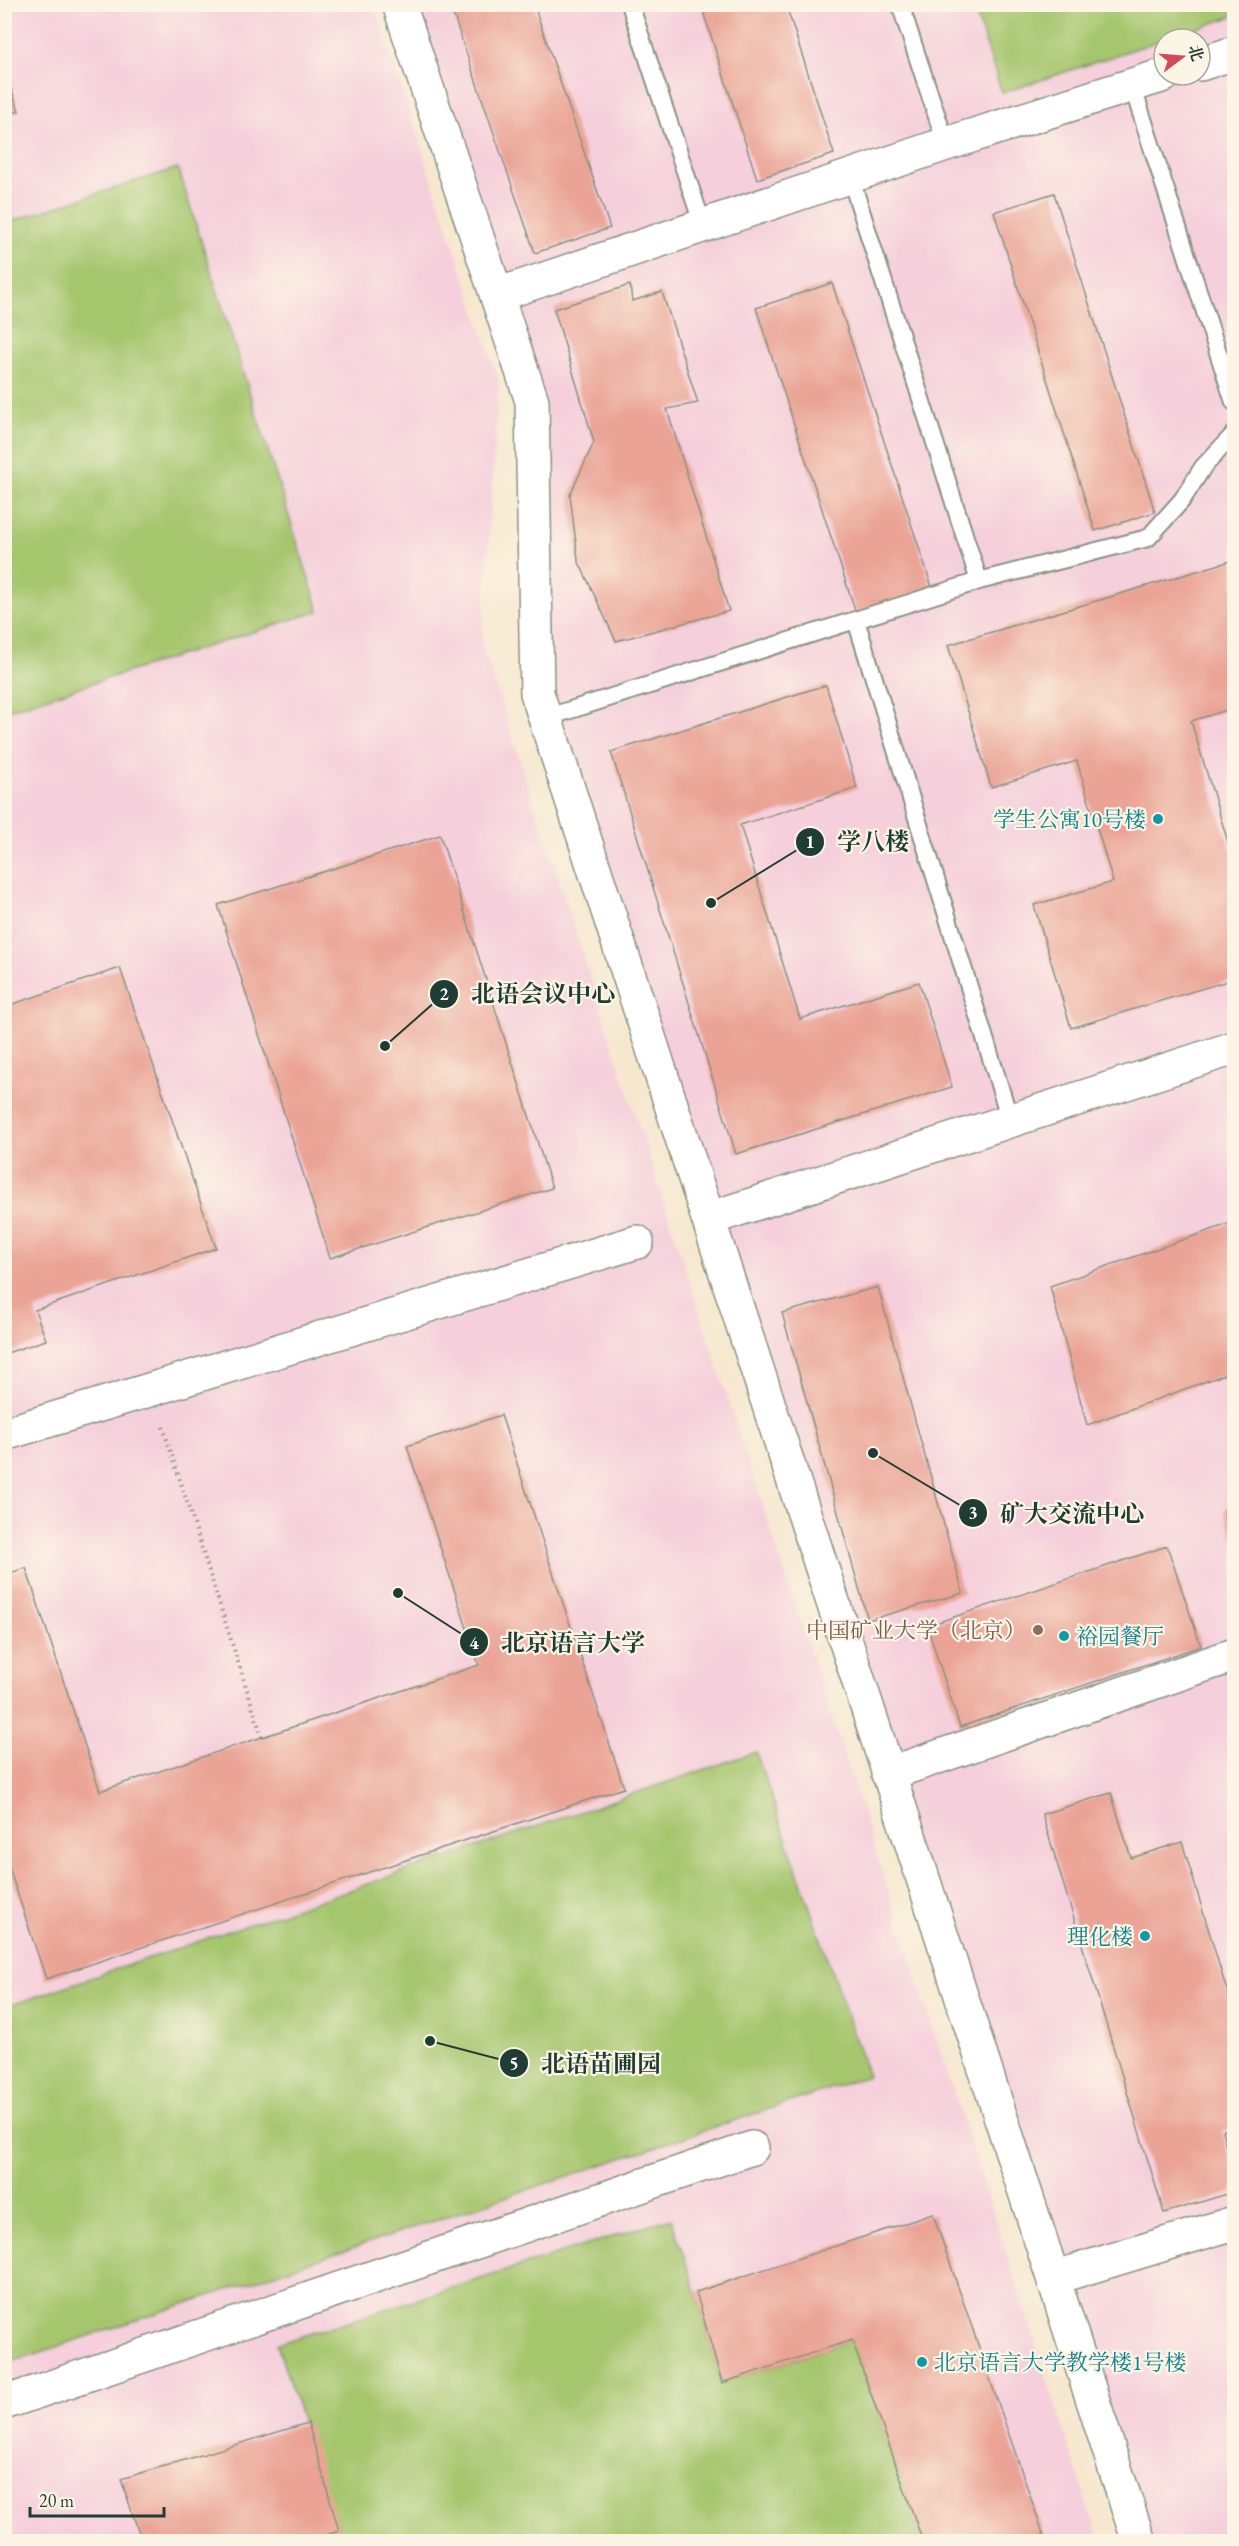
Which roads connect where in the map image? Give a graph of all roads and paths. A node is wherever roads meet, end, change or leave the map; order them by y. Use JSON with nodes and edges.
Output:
{"nodes":[{"id":1,"x":399,"y":4,"type":"edge"},
{"id":2,"x":630,"y":4,"type":"edge"},
{"id":3,"x":900,"y":4,"type":"edge"},
{"id":4,"x":1234,"y":53,"type":"edge"},
{"id":5,"x":1212,"y":60,"type":"edge"},
{"id":6,"x":1152,"y":79,"type":"edge"},
{"id":7,"x":1132,"y":85,"type":"junction"},
{"id":8,"x":946,"y":144,"type":"junction"},
{"id":9,"x":850,"y":176,"type":"junction"},
{"id":10,"x":703,"y":226,"type":"junction"},
{"id":11,"x":497,"y":295,"type":"junction"},
{"id":12,"x":1234,"y":402,"type":"edge"},
{"id":13,"x":1234,"y":434,"type":"edge"},
{"id":14,"x":979,"y":581,"type":"junction"},
{"id":15,"x":856,"y":620,"type":"junction"},
{"id":16,"x":545,"y":718,"type":"junction"},
{"id":17,"x":1234,"y":1047,"type":"edge"},
{"id":18,"x":1010,"y":1120,"type":"junction"},
{"id":19,"x":708,"y":1219,"type":"junction"},
{"id":20,"x":637,"y":1242,"type":"dead end"},
{"id":21,"x":150,"y":1389,"type":"junction"},
{"id":22,"x":4,"y":1434,"type":"edge"},
{"id":23,"x":1234,"y":1654,"type":"edge"},
{"id":24,"x":262,"y":1737,"type":"dead end"},
{"id":25,"x":888,"y":1773,"type":"junction"},
{"id":26,"x":752,"y":2148,"type":"dead end"},
{"id":27,"x":1234,"y":2223,"type":"edge"},
{"id":28,"x":1053,"y":2278,"type":"junction"},
{"id":29,"x":4,"y":2403,"type":"edge"},
{"id":30,"x":1139,"y":2541,"type":"edge"}],
"edges":[{"from":1,"to":11,"type":"street"},
{"from":2,"to":10,"type":"lane"},
{"from":3,"to":8,"type":"lane"},
{"from":4,"to":5,"type":"street"},
{"from":6,"to":7,"type":"street"},
{"from":7,"to":8,"type":"street"},
{"from":7,"to":12,"type":"lane"},
{"from":8,"to":9,"type":"street"},
{"from":9,"to":10,"type":"street"},
{"from":9,"to":14,"type":"lane"},
{"from":10,"to":11,"type":"street"},
{"from":11,"to":16,"type":"street"},
{"from":13,"to":14,"type":"lane"},
{"from":14,"to":15,"type":"lane"},
{"from":15,"to":16,"type":"lane"},
{"from":15,"to":18,"type":"lane"},
{"from":16,"to":19,"type":"street"},
{"from":17,"to":18,"type":"street"},
{"from":18,"to":19,"type":"street"},
{"from":19,"to":25,"type":"street"},
{"from":20,"to":21,"type":"street"},
{"from":21,"to":22,"type":"street"},
{"from":21,"to":24,"type":"path"},
{"from":23,"to":25,"type":"street"},
{"from":25,"to":28,"type":"street"},
{"from":26,"to":29,"type":"street"},
{"from":27,"to":28,"type":"street"},
{"from":28,"to":30,"type":"street"}]}
